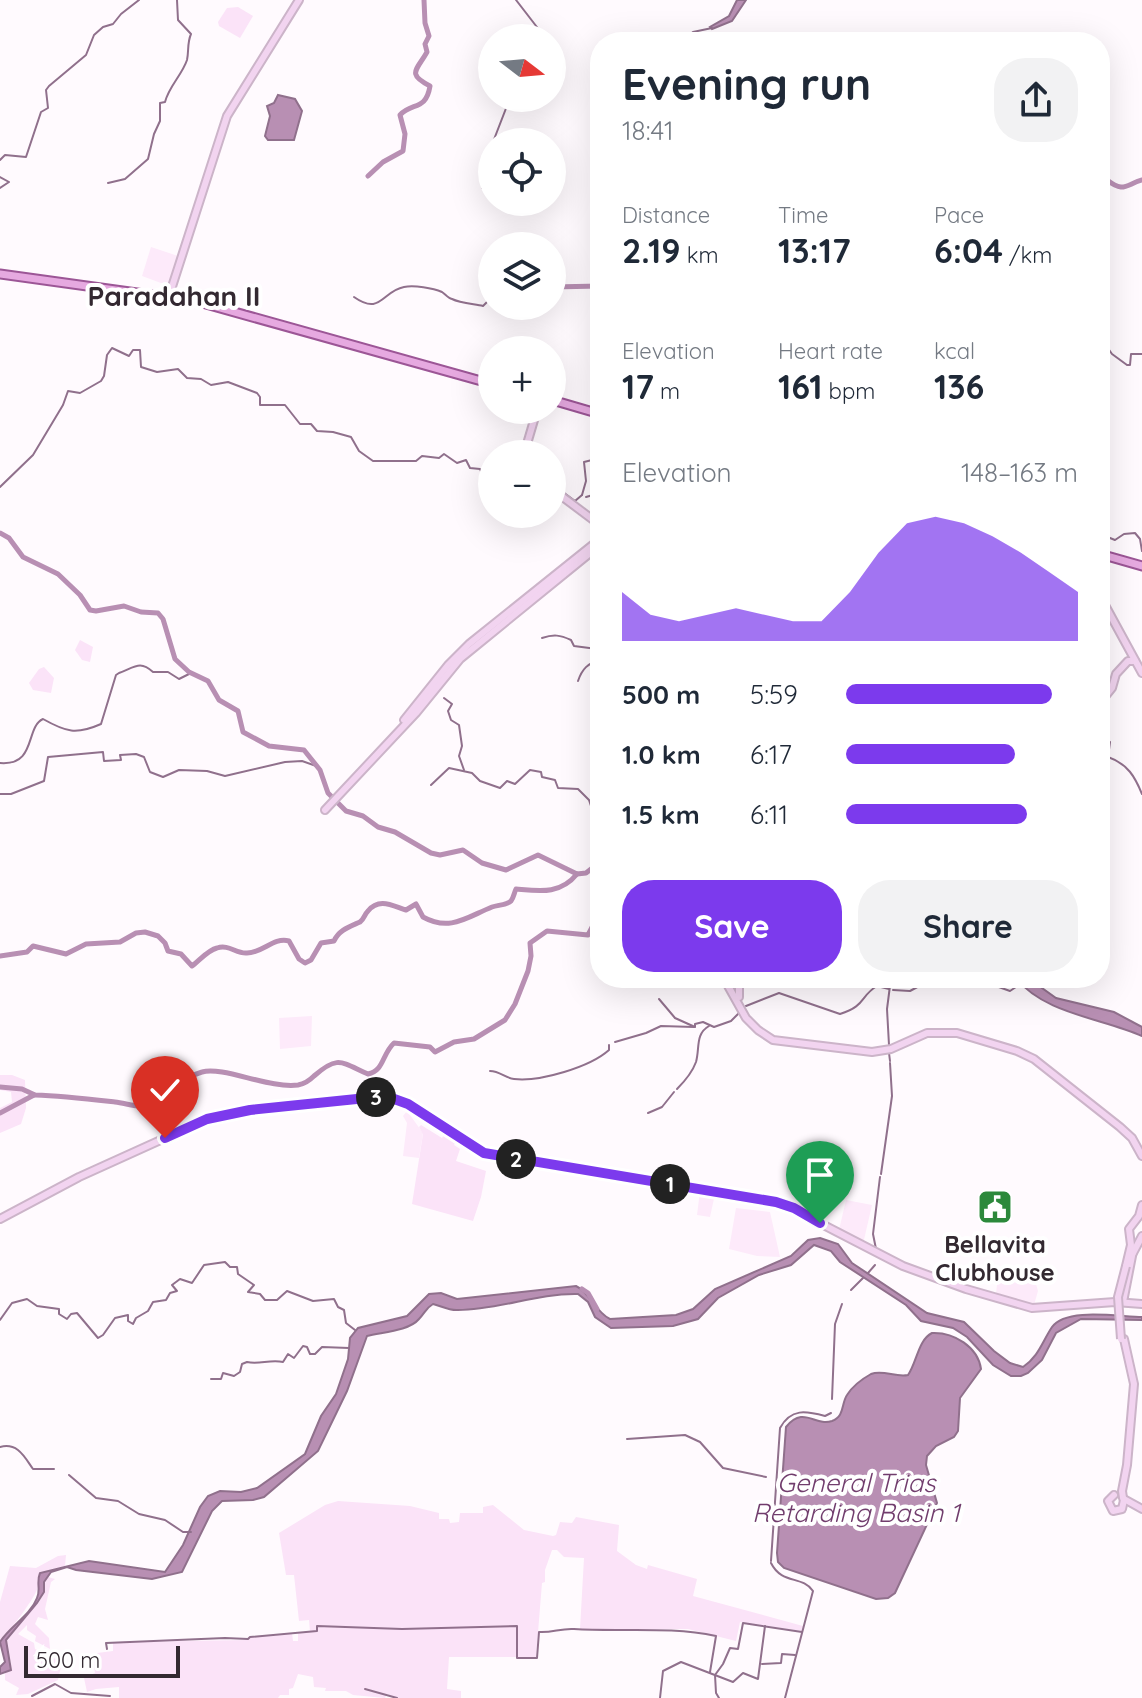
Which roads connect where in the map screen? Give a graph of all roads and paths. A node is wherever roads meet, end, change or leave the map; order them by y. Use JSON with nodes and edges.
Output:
{"nodes":[{"id":1,"x":299,"y":0,"type":"edge"},
{"id":2,"x":0,"y":274,"type":"edge"},
{"id":3,"x":169,"y":296,"type":"junction"},
{"id":4,"x":478,"y":380,"type":"edge"},
{"id":5,"x":566,"y":404,"type":"edge"},
{"id":6,"x":590,"y":411,"type":"edge"},
{"id":7,"x":566,"y":500,"type":"edge"},
{"id":8,"x":590,"y":518,"type":"edge"},
{"id":9,"x":590,"y":550,"type":"edge"},
{"id":10,"x":590,"y":550,"type":"edge"},
{"id":11,"x":1110,"y":557,"type":"edge"},
{"id":12,"x":1142,"y":566,"type":"edge"},
{"id":13,"x":1110,"y":614,"type":"edge"},
{"id":14,"x":1136,"y":662,"type":"junction"},
{"id":15,"x":1142,"y":673,"type":"edge"},
{"id":16,"x":1110,"y":689,"type":"edge"},
{"id":17,"x":338,"y":793,"type":"junction"},
{"id":18,"x":325,"y":810,"type":"dead end"},
{"id":19,"x":735,"y":988,"type":"joint"},
{"id":20,"x":1142,"y":1148,"type":"edge"},
{"id":21,"x":1142,"y":1156,"type":"edge"},
{"id":22,"x":1142,"y":1205,"type":"edge"},
{"id":23,"x":1142,"y":1218,"type":"edge"},
{"id":24,"x":0,"y":1219,"type":"edge"},
{"id":25,"x":1139,"y":1225,"type":"edge"},
{"id":26,"x":1130,"y":1235,"type":"junction"},
{"id":27,"x":1141,"y":1237,"type":"edge"},
{"id":28,"x":1132,"y":1250,"type":"junction"},
{"id":29,"x":1119,"y":1302,"type":"junction"},
{"id":30,"x":1142,"y":1304,"type":"edge"},
{"id":31,"x":1123,"y":1339,"type":"junction"},
{"id":32,"x":1114,"y":1495,"type":"junction"},
{"id":33,"x":1124,"y":1499,"type":"junction"},
{"id":34,"x":1122,"y":1509,"type":"junction"},
{"id":35,"x":1142,"y":1511,"type":"edge"}],
"edges":[{"from":1,"to":3,"type":"main road"},
{"from":2,"to":3,"type":"main road"},
{"from":3,"to":4,"type":"main road"},
{"from":5,"to":6,"type":"main road"},
{"from":7,"to":8,"type":"main road"},
{"from":9,"to":17,"type":"main road"},
{"from":10,"to":17,"type":"main road"},
{"from":11,"to":12,"type":"main road"},
{"from":13,"to":14,"type":"main road"},
{"from":14,"to":15,"type":"main road"},
{"from":14,"to":16,"type":"main road"},
{"from":17,"to":18,"type":"main road"},
{"from":19,"to":20,"type":"main road"},
{"from":19,"to":21,"type":"main road"},
{"from":22,"to":25,"type":"main road"},
{"from":23,"to":25,"type":"main road"},
{"from":24,"to":29,"type":"main road"},
{"from":25,"to":26,"type":"main road"},
{"from":26,"to":27,"type":"main road"},
{"from":26,"to":28,"type":"main road"},
{"from":27,"to":28,"type":"main road"},
{"from":28,"to":29,"type":"main road"},
{"from":28,"to":31,"type":"main road","bridge":true},
{"from":29,"to":30,"type":"main road"},
{"from":31,"to":32,"type":"main road"},
{"from":31,"to":33,"type":"main road"},
{"from":32,"to":33,"type":"main road"},
{"from":32,"to":34,"type":"main road"},
{"from":33,"to":34,"type":"main road"},
{"from":33,"to":35,"type":"main road"},
{"from":34,"to":35,"type":"main road"}]}
